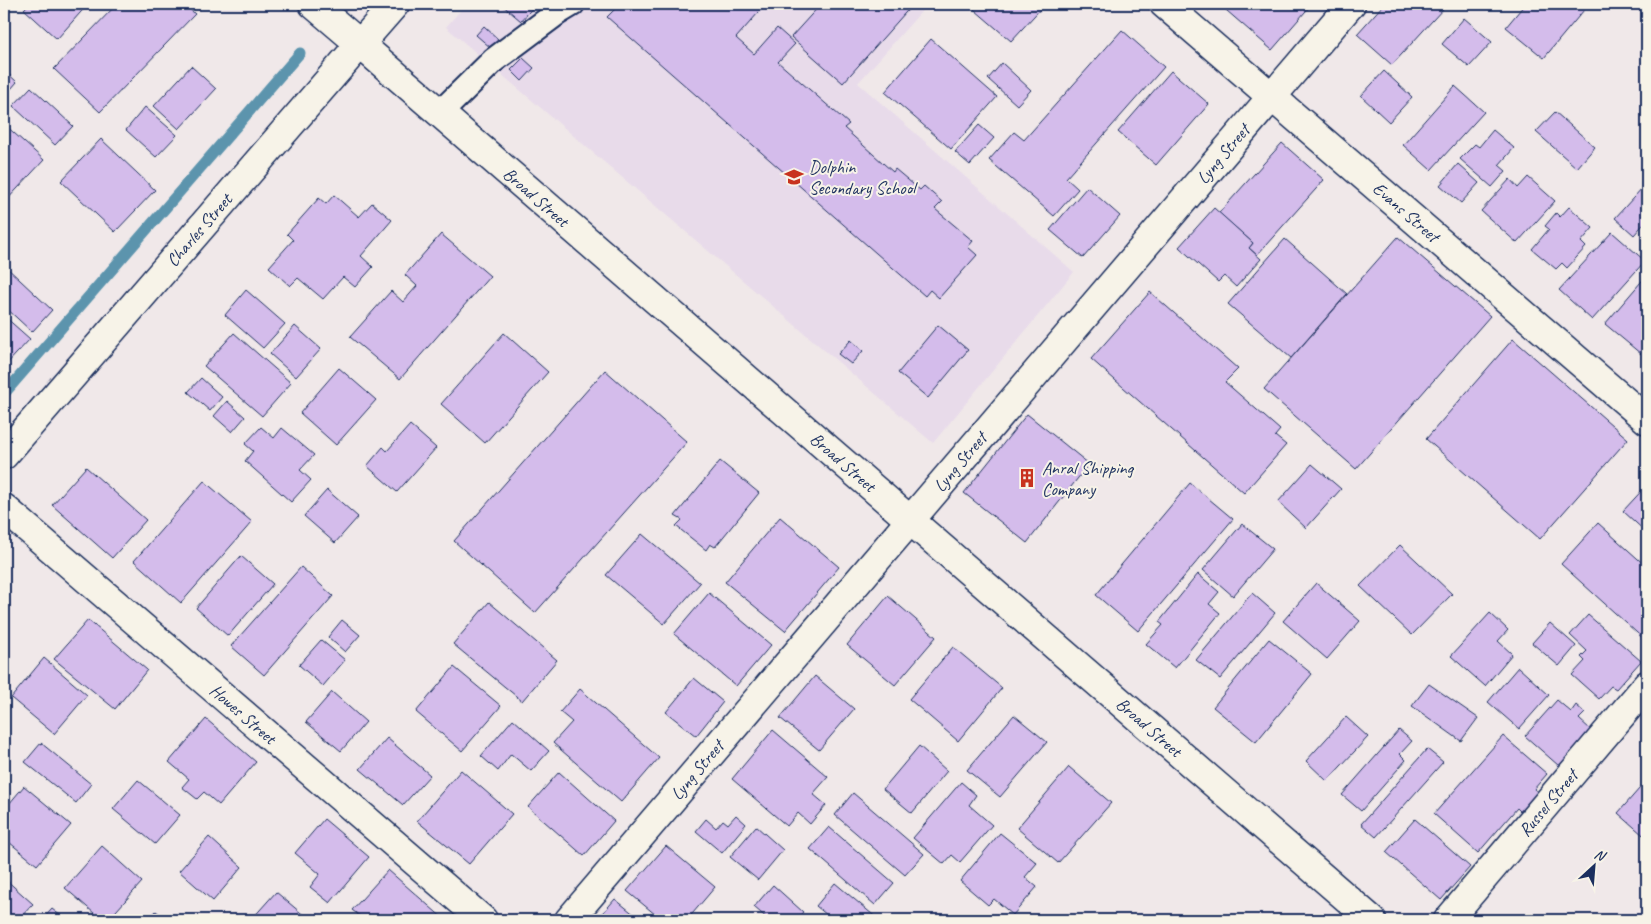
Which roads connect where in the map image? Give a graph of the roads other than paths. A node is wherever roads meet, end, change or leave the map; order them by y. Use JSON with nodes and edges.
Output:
{"nodes":[{"id":1,"x":313,"y":4,"type":"edge"},
{"id":2,"x":395,"y":4,"type":"edge"},
{"id":3,"x":572,"y":4,"type":"edge"},
{"id":4,"x":1164,"y":4,"type":"edge"},
{"id":5,"x":1350,"y":4,"type":"edge"},
{"id":6,"x":360,"y":44,"type":"junction"},
{"id":7,"x":1271,"y":96,"type":"junction"},
{"id":8,"x":440,"y":113,"type":"junction"},
{"id":9,"x":1647,"y":420,"type":"edge"},
{"id":10,"x":4,"y":455,"type":"edge"},
{"id":11,"x":4,"y":508,"type":"edge"},
{"id":12,"x":910,"y":520,"type":"junction"},
{"id":13,"x":1647,"y":685,"type":"edge"},
{"id":14,"x":483,"y":920,"type":"edge"},
{"id":15,"x":569,"y":920,"type":"edge"},
{"id":16,"x":1372,"y":920,"type":"edge"},
{"id":17,"x":1448,"y":920,"type":"edge"}],
"edges":[{"from":1,"to":6,"type":"street","name":"Broad Street"},
{"from":2,"to":6,"type":"street","name":"Charles Street"},
{"from":3,"to":8,"type":"lane"},
{"from":4,"to":7,"type":"street","name":"Evans Street"},
{"from":5,"to":7,"type":"street","name":"Lyng Street"},
{"from":6,"to":8,"type":"street","name":"Broad Street"},
{"from":6,"to":10,"type":"street","name":"Charles Street"},
{"from":7,"to":9,"type":"street","name":"Evans Street"},
{"from":7,"to":12,"type":"street","name":"Lyng Street"},
{"from":8,"to":12,"type":"street","name":"Broad Street"},
{"from":11,"to":14,"type":"street","name":"Howes Street"},
{"from":12,"to":15,"type":"street","name":"Lyng Street"},
{"from":12,"to":16,"type":"street","name":"Broad Street"},
{"from":13,"to":17,"type":"street","name":"Russel Street"}]}
